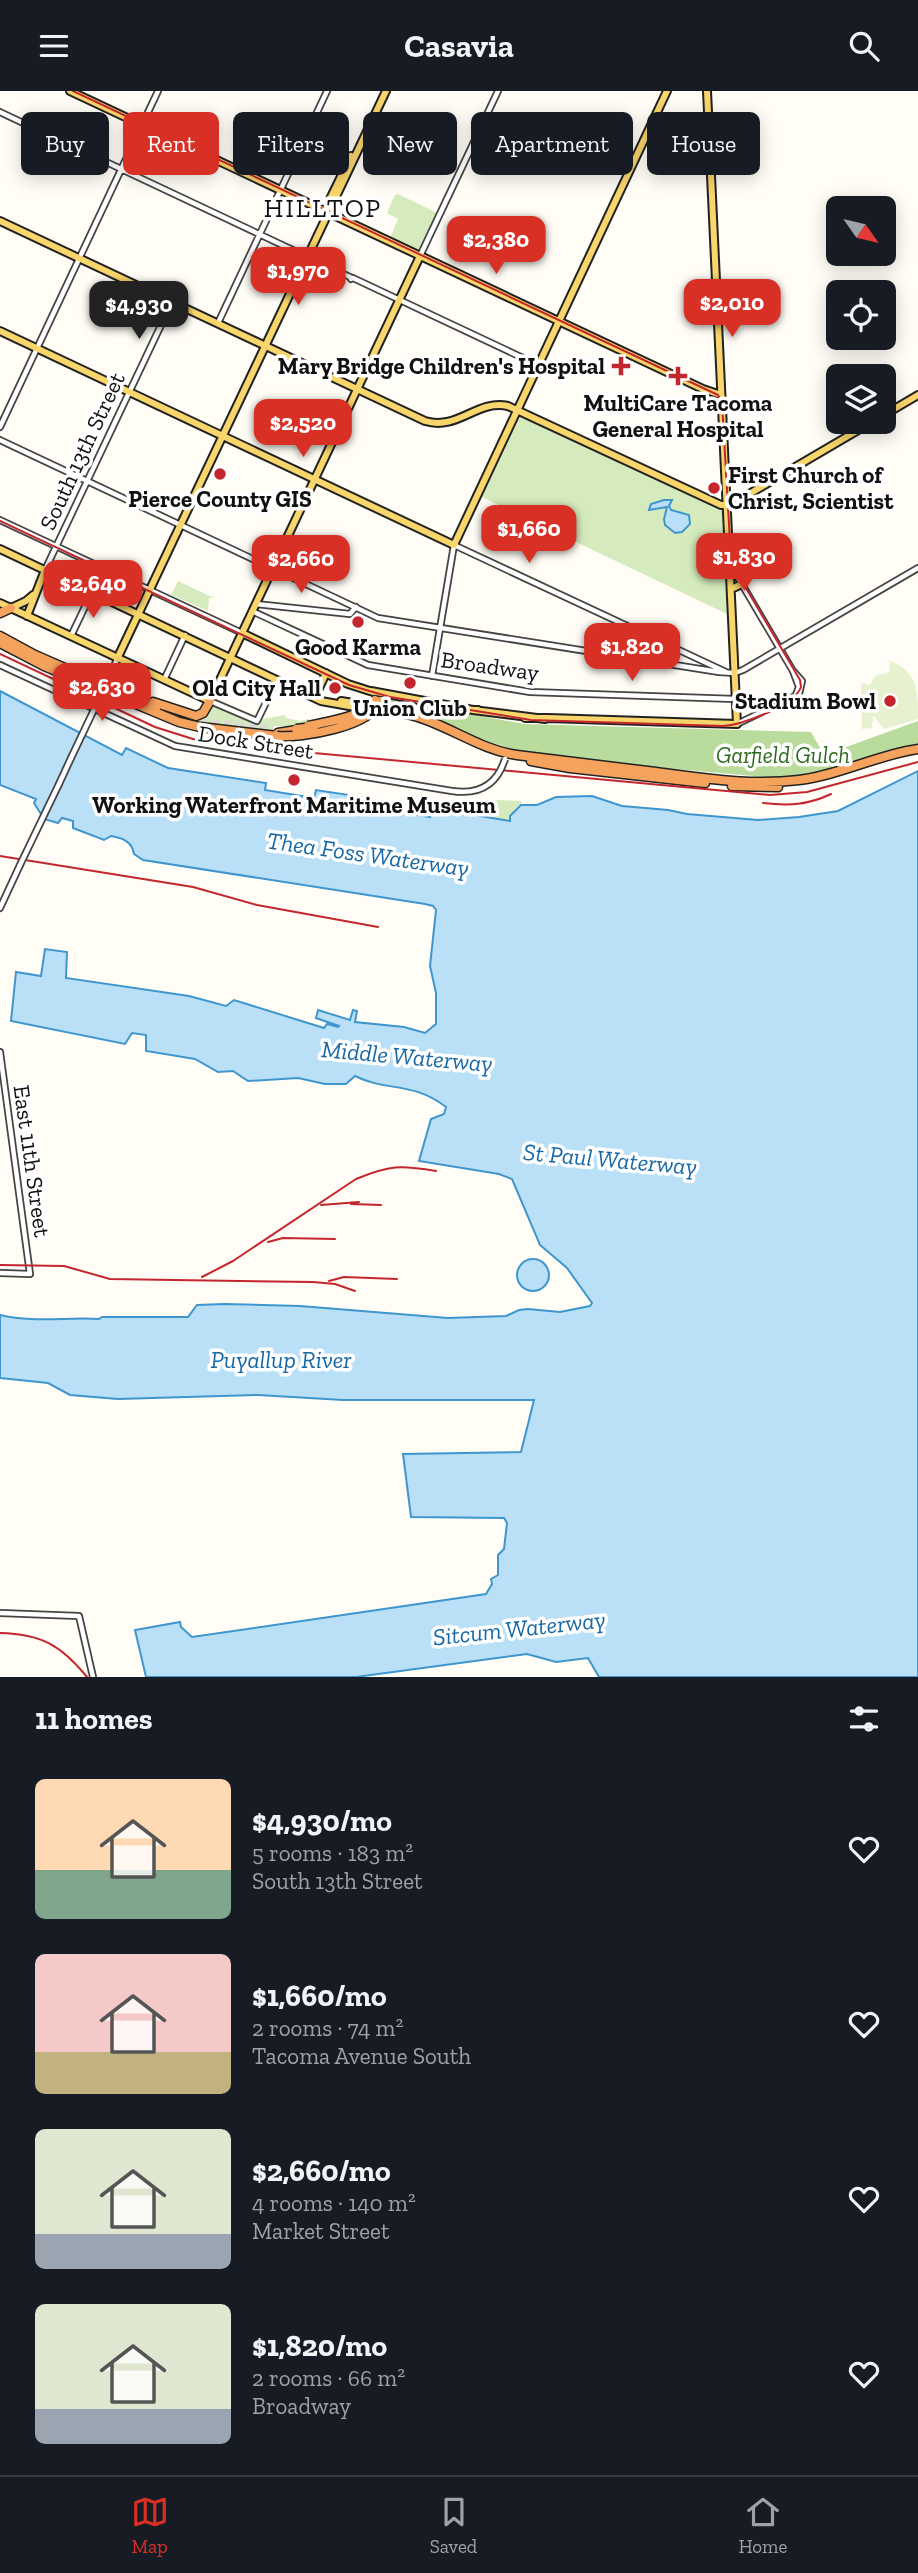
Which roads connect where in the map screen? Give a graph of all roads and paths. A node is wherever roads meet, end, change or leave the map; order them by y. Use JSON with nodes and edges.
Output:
{"nodes":[{"id":1,"x":70,"y":91,"type":"edge"},
{"id":2,"x":158,"y":91,"type":"edge"},
{"id":3,"x":327,"y":91,"type":"edge"},
{"id":4,"x":384,"y":91,"type":"edge"},
{"id":5,"x":498,"y":91,"type":"edge"},
{"id":6,"x":667,"y":91,"type":"edge"},
{"id":7,"x":707,"y":91,"type":"edge"},
{"id":8,"x":0,"y":112,"type":"edge"},
{"id":9,"x":148,"y":112,"type":"edge"},
{"id":10,"x":123,"y":116,"type":"edge"},
{"id":11,"x":219,"y":161,"type":"edge"},
{"id":12,"x":123,"y":163,"type":"edge"},
{"id":13,"x":120,"y":169,"type":"junction"},
{"id":14,"x":281,"y":190,"type":"junction"},
{"id":15,"x":328,"y":212,"type":"junction"},
{"id":16,"x":0,"y":221,"type":"edge"},
{"id":17,"x":260,"y":234,"type":"junction"},
{"id":18,"x":306,"y":256,"type":"junction"},
{"id":19,"x":420,"y":256,"type":"junction"},
{"id":20,"x":79,"y":258,"type":"junction"},
{"id":21,"x":399,"y":300,"type":"junction"},
{"id":22,"x":172,"y":302,"type":"junction"},
{"id":23,"x":559,"y":321,"type":"junction"},
{"id":24,"x":218,"y":323,"type":"junction"},
{"id":25,"x":0,"y":331,"type":"edge"},
{"id":26,"x":264,"y":345,"type":"junction"},
{"id":27,"x":37,"y":348,"type":"junction"},
{"id":28,"x":538,"y":365,"type":"junction"},
{"id":29,"x":357,"y":389,"type":"junction"},
{"id":30,"x":129,"y":392,"type":"junction"},
{"id":31,"x":918,"y":394,"type":"edge"},
{"id":32,"x":722,"y":395,"type":"junction"},
{"id":33,"x":896,"y":408,"type":"edge"},
{"id":34,"x":517,"y":409,"type":"junction"},
{"id":35,"x":0,"y":427,"type":"edge"},
{"id":36,"x":852,"y":434,"type":"edge"},
{"id":37,"x":222,"y":435,"type":"junction"},
{"id":38,"x":0,"y":440,"type":"edge"},
{"id":39,"x":315,"y":479,"type":"junction"},
{"id":40,"x":87,"y":481,"type":"junction"},
{"id":41,"x":726,"y":505,"type":"junction"},
{"id":42,"x":0,"y":520,"type":"edge"},
{"id":43,"x":180,"y":524,"type":"junction"},
{"id":44,"x":454,"y":545,"type":"junction"},
{"id":45,"x":57,"y":547,"type":"junction"},
{"id":46,"x":0,"y":549,"type":"edge"},
{"id":47,"x":730,"y":563,"type":"junction"},
{"id":48,"x":273,"y":568,"type":"junction"},
{"id":49,"x":918,"y":568,"type":"edge"},
{"id":50,"x":46,"y":570,"type":"junction"},
{"id":51,"x":742,"y":584,"type":"junction"},
{"id":52,"x":731,"y":589,"type":"junction"},
{"id":53,"x":149,"y":590,"type":"junction"},
{"id":54,"x":92,"y":592,"type":"junction"},
{"id":55,"x":35,"y":593,"type":"junction"},
{"id":56,"x":0,"y":603,"type":"edge"},
{"id":57,"x":254,"y":607,"type":"junction"},
{"id":58,"x":356,"y":607,"type":"junction"},
{"id":59,"x":11,"y":608,"type":"junction"},
{"id":60,"x":0,"y":613,"type":"edge"},
{"id":61,"x":138,"y":614,"type":"junction"},
{"id":62,"x":27,"y":616,"type":"junction"},
{"id":63,"x":440,"y":628,"type":"junction"},
{"id":64,"x":242,"y":633,"type":"junction"},
{"id":65,"x":185,"y":635,"type":"junction"},
{"id":66,"x":0,"y":636,"type":"edge"},
{"id":67,"x":71,"y":637,"type":"junction"},
{"id":68,"x":0,"y":643,"type":"edge"},
{"id":69,"x":780,"y":649,"type":"junction"},
{"id":70,"x":231,"y":657,"type":"junction"},
{"id":71,"x":117,"y":659,"type":"junction"},
{"id":72,"x":701,"y":660,"type":"junction"},
{"id":73,"x":0,"y":665,"type":"edge"},
{"id":74,"x":710,"y":671,"type":"junction"},
{"id":75,"x":326,"y":673,"type":"junction"},
{"id":76,"x":731,"y":673,"type":"junction"},
{"id":77,"x":432,"y":676,"type":"junction"},
{"id":78,"x":278,"y":679,"type":"junction"},
{"id":79,"x":163,"y":681,"type":"junction"},
{"id":80,"x":343,"y":681,"type":"junction"},
{"id":81,"x":117,"y":689,"type":"junction"},
{"id":82,"x":315,"y":697,"type":"junction"},
{"id":83,"x":376,"y":697,"type":"junction"},
{"id":84,"x":735,"y":699,"type":"junction"},
{"id":85,"x":210,"y":701,"type":"junction"},
{"id":86,"x":392,"y":713,"type":"junction"},
{"id":87,"x":405,"y":713,"type":"junction"},
{"id":88,"x":200,"y":722,"type":"tunnel mouth"},
{"id":89,"x":737,"y":724,"type":"junction"},
{"id":90,"x":444,"y":727,"type":"junction"},
{"id":91,"x":296,"y":729,"type":"junction"},
{"id":92,"x":276,"y":731,"type":"junction"},
{"id":93,"x":261,"y":734,"type":"junction"},
{"id":94,"x":918,"y":751,"type":"edge"},
{"id":95,"x":506,"y":755,"type":"junction"},
{"id":96,"x":0,"y":908,"type":"edge"},
{"id":97,"x":0,"y":1052,"type":"edge"},
{"id":98,"x":0,"y":1273,"type":"edge"},
{"id":99,"x":0,"y":1613,"type":"edge"},
{"id":100,"x":93,"y":1677,"type":"edge"}],
"edges":[{"from":1,"to":10,"type":"main road"},
{"from":2,"to":9,"type":"street"},
{"from":3,"to":14,"type":"street"},
{"from":4,"to":15,"type":"main road"},
{"from":5,"to":19,"type":"street"},
{"from":6,"to":23,"type":"main road"},
{"from":7,"to":32,"type":"main road"},
{"from":8,"to":13,"type":"street"},
{"from":11,"to":14,"type":"main road"},
{"from":12,"to":13,"type":"street"},
{"from":13,"to":17,"type":"street"},
{"from":13,"to":20,"type":"street"},
{"from":14,"to":15,"type":"main road"},
{"from":14,"to":17,"type":"street"},
{"from":15,"to":18,"type":"main road"},
{"from":15,"to":19,"type":"main road"},
{"from":16,"to":20,"type":"main road"},
{"from":17,"to":18,"type":"street"},
{"from":17,"to":24,"type":"street"},
{"from":18,"to":21,"type":"street"},
{"from":18,"to":26,"type":"main road"},
{"from":19,"to":21,"type":"main road"},
{"from":19,"to":23,"type":"main road"},
{"from":20,"to":22,"type":"main road"},
{"from":20,"to":27,"type":"street"},
{"from":21,"to":28,"type":"street"},
{"from":21,"to":29,"type":"main road"},
{"from":22,"to":24,"type":"main road"},
{"from":22,"to":30,"type":"street","name":"South 13th Street"},
{"from":23,"to":28,"type":"main road"},
{"from":23,"to":32,"type":"main road"},
{"from":24,"to":26,"type":"main road"},
{"from":25,"to":27,"type":"main road"},
{"from":26,"to":29,"type":"main road"},
{"from":26,"to":37,"type":"main road"},
{"from":27,"to":30,"type":"main road"},
{"from":27,"to":35,"type":"street"},
{"from":28,"to":34,"type":"main road"},
{"from":29,"to":34,"type":"main road"},
{"from":29,"to":39,"type":"main road"},
{"from":30,"to":37,"type":"main road"},
{"from":30,"to":40,"type":"street","name":"South 13th Street"},
{"from":31,"to":33,"type":"main road"},
{"from":32,"to":41,"type":"main road"},
{"from":34,"to":41,"type":"main road"},
{"from":34,"to":44,"type":"main road"},
{"from":36,"to":41,"type":"main road"},
{"from":37,"to":39,"type":"main road"},
{"from":37,"to":43,"type":"main road"},
{"from":38,"to":40,"type":"street"},
{"from":39,"to":44,"type":"main road"},
{"from":39,"to":48,"type":"main road"},
{"from":40,"to":43,"type":"street"},
{"from":40,"to":45,"type":"street","name":"South 13th Street"},
{"from":41,"to":47,"type":"main road"},
{"from":42,"to":45,"type":"street"},
{"from":43,"to":48,"type":"street"},
{"from":43,"to":53,"type":"main road"},
{"from":44,"to":63,"type":"street"},
{"from":44,"to":72,"type":"street"},
{"from":45,"to":50,"type":"street","name":"South 13th Street"},
{"from":45,"to":53,"type":"street"},
{"from":46,"to":50,"type":"main road"},
{"from":47,"to":51,"type":"street"},
{"from":47,"to":52,"type":"main road"},
{"from":48,"to":57,"type":"main road"},
{"from":48,"to":58,"type":"street"},
{"from":49,"to":69,"type":"street"},
{"from":50,"to":54,"type":"main road"},
{"from":50,"to":55,"type":"main road","name":"South 13th Street"},
{"from":51,"to":52,"type":"main road"},
{"from":51,"to":69,"type":"street"},
{"from":52,"to":76,"type":"main road"},
{"from":53,"to":61,"type":"main road"},
{"from":53,"to":64,"type":"street"},
{"from":54,"to":61,"type":"main road"},
{"from":54,"to":67,"type":"street"},
{"from":55,"to":59,"type":"main road"},
{"from":55,"to":62,"type":"main road","name":"South 13th Street"},
{"from":56,"to":59,"type":"main road"},
{"from":57,"to":58,"type":"street"},
{"from":57,"to":64,"type":"main road"},
{"from":57,"to":77,"type":"street","name":"Broadway"},
{"from":58,"to":63,"type":"street"},
{"from":59,"to":60,"type":"highway"},
{"from":59,"to":62,"type":"main road"},
{"from":61,"to":65,"type":"main road"},
{"from":61,"to":71,"type":"main road"},
{"from":62,"to":67,"type":"main road"},
{"from":63,"to":74,"type":"street"},
{"from":63,"to":77,"type":"street"},
{"from":64,"to":70,"type":"main road"},
{"from":64,"to":75,"type":"main road"},
{"from":65,"to":70,"type":"main road"},
{"from":65,"to":79,"type":"street"},
{"from":66,"to":81,"type":"highway"},
{"from":67,"to":71,"type":"main road"},
{"from":68,"to":93,"type":"highway"},
{"from":69,"to":76,"type":"street"},
{"from":69,"to":89,"type":"street"},
{"from":70,"to":78,"type":"main road"},
{"from":70,"to":85,"type":"main road"},
{"from":71,"to":79,"type":"main road"},
{"from":71,"to":96,"type":"street","bridge":true},
{"from":72,"to":74,"type":"street"},
{"from":72,"to":76,"type":"street"},
{"from":73,"to":95,"type":"street","name":"Dock Street","bridge":true},
{"from":74,"to":76,"type":"street"},
{"from":75,"to":80,"type":"main road"},
{"from":75,"to":82,"type":"main road"},
{"from":76,"to":84,"type":"main road"},
{"from":77,"to":84,"type":"street","name":"Broadway"},
{"from":78,"to":82,"type":"main road"},
{"from":78,"to":85,"type":"street"},
{"from":79,"to":85,"type":"main road"},
{"from":80,"to":83,"type":"main road"},
{"from":80,"to":83,"type":"main road"},
{"from":81,"to":85,"type":"highway"},
{"from":81,"to":88,"type":"highway"},
{"from":82,"to":83,"type":"main road"},
{"from":82,"to":86,"type":"main road"},
{"from":83,"to":87,"type":"main road"},
{"from":83,"to":89,"type":"main road"},
{"from":83,"to":91,"type":"highway","bridge":true},
{"from":83,"to":92,"type":"highway","bridge":true},
{"from":84,"to":89,"type":"main road"},
{"from":86,"to":87,"type":"highway"},
{"from":86,"to":90,"type":"highway"},
{"from":86,"to":91,"type":"highway","bridge":true},
{"from":86,"to":93,"type":"highway"},
{"from":87,"to":90,"type":"highway"},
{"from":90,"to":95,"type":"highway"},
{"from":91,"to":92,"type":"highway"},
{"from":92,"to":93,"type":"highway"},
{"from":94,"to":95,"type":"highway"},
{"from":97,"to":98,"type":"street","name":"East 11th Street"},
{"from":99,"to":100,"type":"street"}]}
